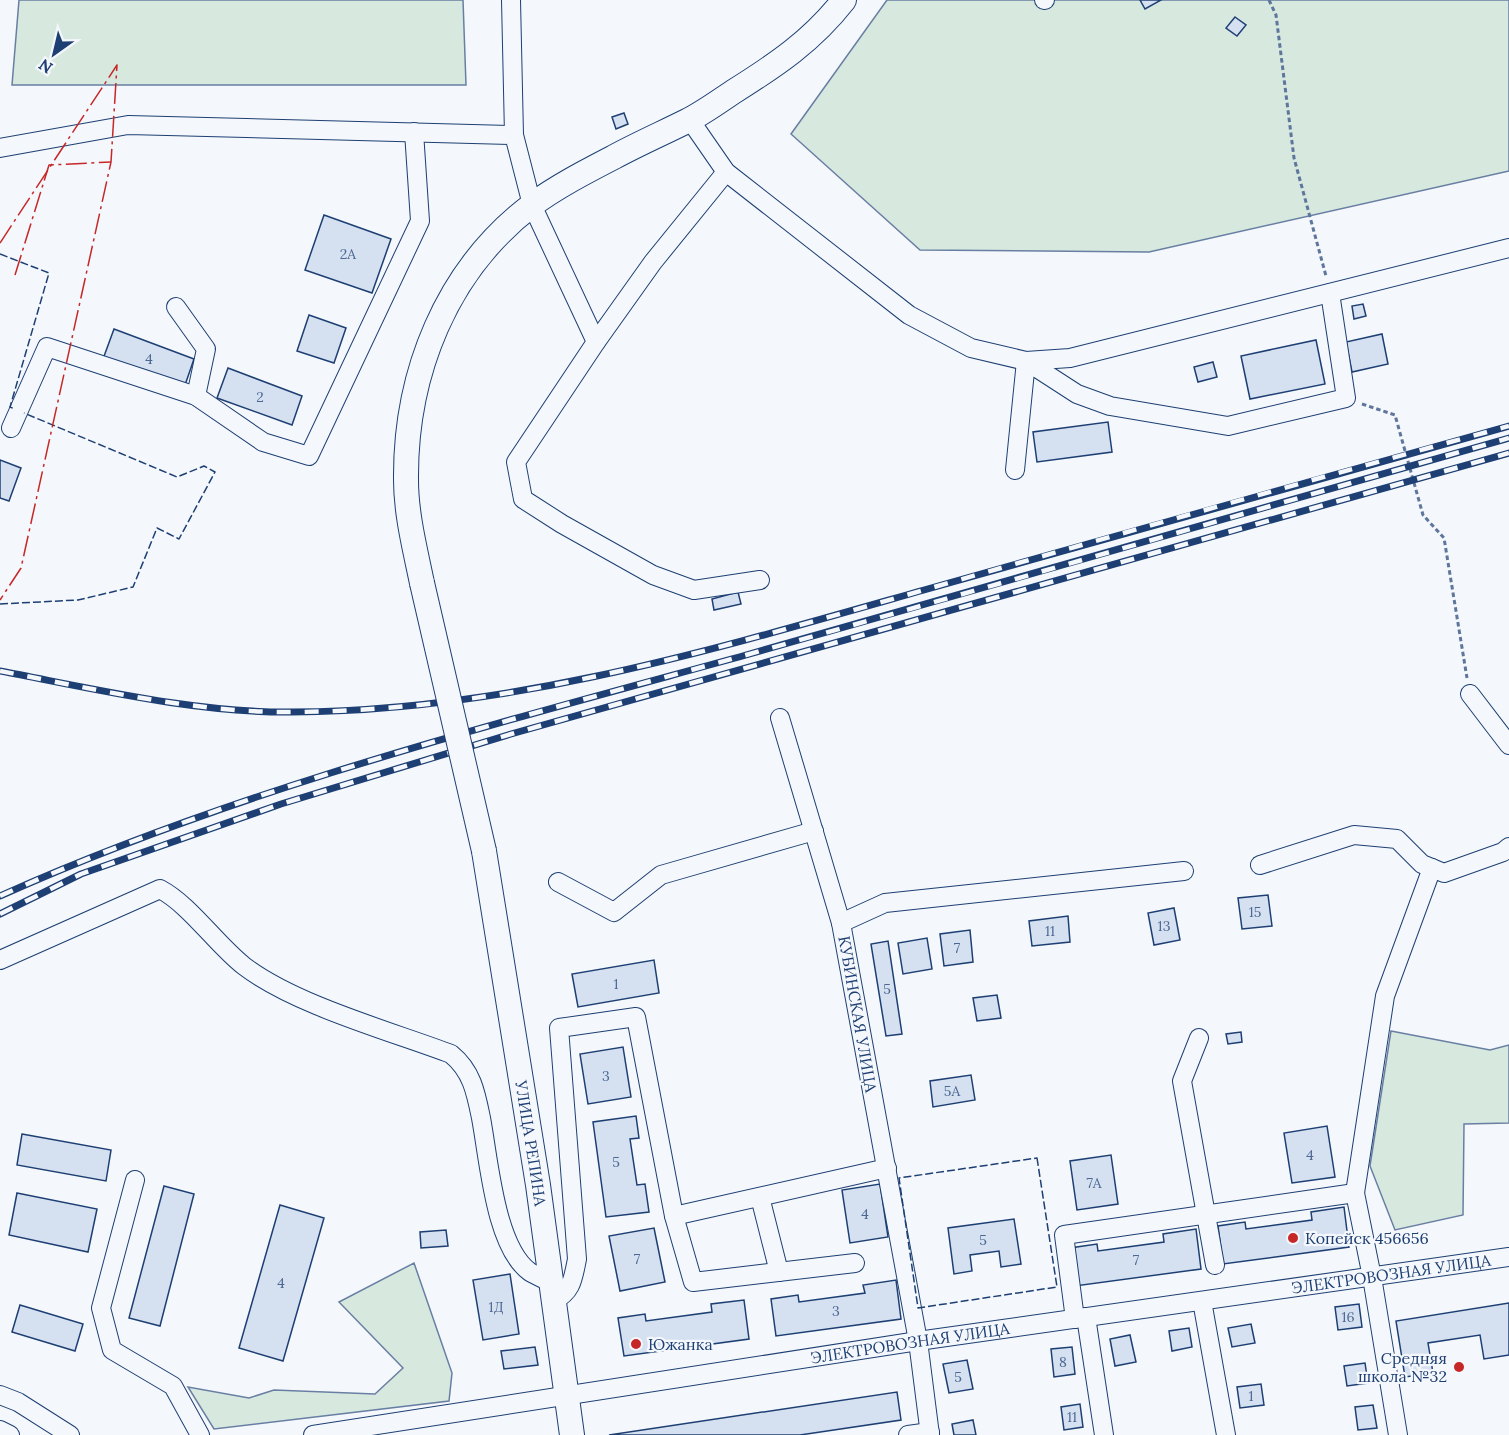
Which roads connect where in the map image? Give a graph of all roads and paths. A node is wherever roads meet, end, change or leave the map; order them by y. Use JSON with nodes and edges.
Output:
{"nodes":[{"id":1,"x":511,"y":0,"type":"edge"},
{"id":2,"x":844,"y":0,"type":"edge"},
{"id":3,"x":1269,"y":0,"type":"edge"},
{"id":4,"x":690,"y":120,"type":"junction"},
{"id":5,"x":414,"y":132,"type":"junction"},
{"id":6,"x":514,"y":135,"type":"junction"},
{"id":7,"x":0,"y":148,"type":"edge"},
{"id":8,"x":726,"y":172,"type":"junction"},
{"id":9,"x":532,"y":205,"type":"junction"},
{"id":10,"x":1509,"y":248,"type":"edge"},
{"id":11,"x":1330,"y":293,"type":"junction"},
{"id":12,"x":176,"y":307,"type":"dead end"},
{"id":13,"x":596,"y":342,"type":"junction"},
{"id":14,"x":1026,"y":361,"type":"junction"},
{"id":15,"x":196,"y":396,"type":"junction"},
{"id":16,"x":1346,"y":398,"type":"junction"},
{"id":17,"x":11,"y":429,"type":"dead end"},
{"id":18,"x":1015,"y":470,"type":"dead end"},
{"id":19,"x":760,"y":580,"type":"dead end"},
{"id":20,"x":1470,"y":694,"type":"joint"},
{"id":21,"x":780,"y":718,"type":"dead end"},
{"id":22,"x":1509,"y":745,"type":"edge"},
{"id":23,"x":814,"y":831,"type":"junction"},
{"id":24,"x":1509,"y":847,"type":"edge"},
{"id":25,"x":1260,"y":865,"type":"dead end"},
{"id":26,"x":1432,"y":868,"type":"junction"},
{"id":27,"x":1184,"y":871,"type":"dead end"},
{"id":28,"x":558,"y":882,"type":"dead end"},
{"id":29,"x":842,"y":923,"type":"junction"},
{"id":30,"x":0,"y":960,"type":"edge"},
{"id":31,"x":1199,"y":1038,"type":"dead end"},
{"id":32,"x":887,"y":1168,"type":"junction"},
{"id":33,"x":135,"y":1180,"type":"dead end"},
{"id":34,"x":1355,"y":1194,"type":"junction"},
{"id":35,"x":760,"y":1197,"type":"junction"},
{"id":36,"x":1206,"y":1215,"type":"junction"},
{"id":37,"x":674,"y":1216,"type":"junction"},
{"id":38,"x":1509,"y":1257,"type":"edge"},
{"id":39,"x":855,"y":1263,"type":"dead end"},
{"id":40,"x":1215,"y":1264,"type":"dead end"},
{"id":41,"x":779,"y":1272,"type":"junction"},
{"id":42,"x":1372,"y":1277,"type":"junction"},
{"id":43,"x":552,"y":1292,"type":"junction"},
{"id":44,"x":1202,"y":1301,"type":"junction"},
{"id":45,"x":1081,"y":1318,"type":"junction"},
{"id":46,"x":918,"y":1341,"type":"junction"},
{"id":47,"x":0,"y":1395,"type":"edge"},
{"id":48,"x":566,"y":1395,"type":"junction"},
{"id":49,"x":0,"y":1430,"type":"edge"},
{"id":50,"x":367,"y":1431,"type":"edge"},
{"id":51,"x":930,"y":1433,"type":"edge"},
{"id":52,"x":10,"y":1435,"type":"edge"},
{"id":53,"x":70,"y":1435,"type":"edge"},
{"id":54,"x":200,"y":1435,"type":"edge"},
{"id":55,"x":313,"y":1435,"type":"edge"},
{"id":56,"x":572,"y":1435,"type":"edge"},
{"id":57,"x":908,"y":1435,"type":"edge"},
{"id":58,"x":1104,"y":1435,"type":"edge"},
{"id":59,"x":1226,"y":1435,"type":"edge"},
{"id":60,"x":1398,"y":1435,"type":"edge"}],
"edges":[{"from":1,"to":6,"type":"street"},
{"from":2,"to":4,"type":"main road","name":"УЛИЦА РЕПИНА"},
{"from":3,"to":11,"type":"path"},
{"from":4,"to":8,"type":"street"},
{"from":4,"to":9,"type":"main road","name":"УЛИЦА РЕПИНА"},
{"from":5,"to":6,"type":"street"},
{"from":5,"to":7,"type":"street"},
{"from":5,"to":15,"type":"street"},
{"from":6,"to":9,"type":"street"},
{"from":8,"to":13,"type":"street"},
{"from":8,"to":14,"type":"street"},
{"from":9,"to":13,"type":"street"},
{"from":9,"to":43,"type":"main road","name":"УЛИЦА РЕПИНА","bridge":true},
{"from":10,"to":11,"type":"street"},
{"from":11,"to":14,"type":"street"},
{"from":11,"to":16,"type":"street"},
{"from":12,"to":15,"type":"street"},
{"from":13,"to":19,"type":"street"},
{"from":14,"to":16,"type":"street"},
{"from":14,"to":18,"type":"street"},
{"from":15,"to":17,"type":"street"},
{"from":16,"to":20,"type":"path"},
{"from":20,"to":22,"type":"street"},
{"from":21,"to":23,"type":"street"},
{"from":23,"to":28,"type":"street"},
{"from":23,"to":29,"type":"street"},
{"from":24,"to":26,"type":"street"},
{"from":25,"to":26,"type":"street"},
{"from":26,"to":34,"type":"street"},
{"from":27,"to":29,"type":"street","name":"КУБИНСКАЯ УЛИЦА"},
{"from":29,"to":32,"type":"street","name":"КУБИНСКАЯ УЛИЦА"},
{"from":30,"to":43,"type":"street"},
{"from":31,"to":36,"type":"street"},
{"from":32,"to":35,"type":"street"},
{"from":32,"to":46,"type":"street","name":"КУБИНСКАЯ УЛИЦА"},
{"from":33,"to":54,"type":"street"},
{"from":34,"to":36,"type":"street"},
{"from":34,"to":42,"type":"street"},
{"from":35,"to":37,"type":"street"},
{"from":35,"to":41,"type":"street"},
{"from":36,"to":40,"type":"street"},
{"from":36,"to":45,"type":"street"},
{"from":37,"to":41,"type":"street"},
{"from":37,"to":43,"type":"street"},
{"from":38,"to":42,"type":"street","name":"ЭЛЕКТРОВОЗНАЯ УЛИЦА"},
{"from":39,"to":41,"type":"street"},
{"from":42,"to":44,"type":"street","name":"ЭЛЕКТРОВОЗНАЯ УЛИЦА"},
{"from":42,"to":60,"type":"street"},
{"from":43,"to":48,"type":"main road","name":"УЛИЦА РЕПИНА"},
{"from":44,"to":45,"type":"street","name":"ЭЛЕКТРОВОЗНАЯ УЛИЦА"},
{"from":44,"to":59,"type":"street"},
{"from":45,"to":46,"type":"street","name":"ЭЛЕКТРОВОЗНАЯ УЛИЦА"},
{"from":45,"to":58,"type":"street"},
{"from":46,"to":48,"type":"street","name":"ЭЛЕКТРОВОЗНАЯ УЛИЦА"},
{"from":46,"to":51,"type":"street","name":"КУБИНСКАЯ УЛИЦА"},
{"from":47,"to":53,"type":"street"},
{"from":48,"to":50,"type":"street","name":"ЭЛЕКТРОВОЗНАЯ УЛИЦА"},
{"from":48,"to":56,"type":"main road","name":"УЛИЦА РЕПИНА"},
{"from":49,"to":52,"type":"street"},
{"from":50,"to":55,"type":"street","name":"ЭЛЕКТРОВОЗНАЯ УЛИЦА"},
{"from":51,"to":57,"type":"street"}]}
